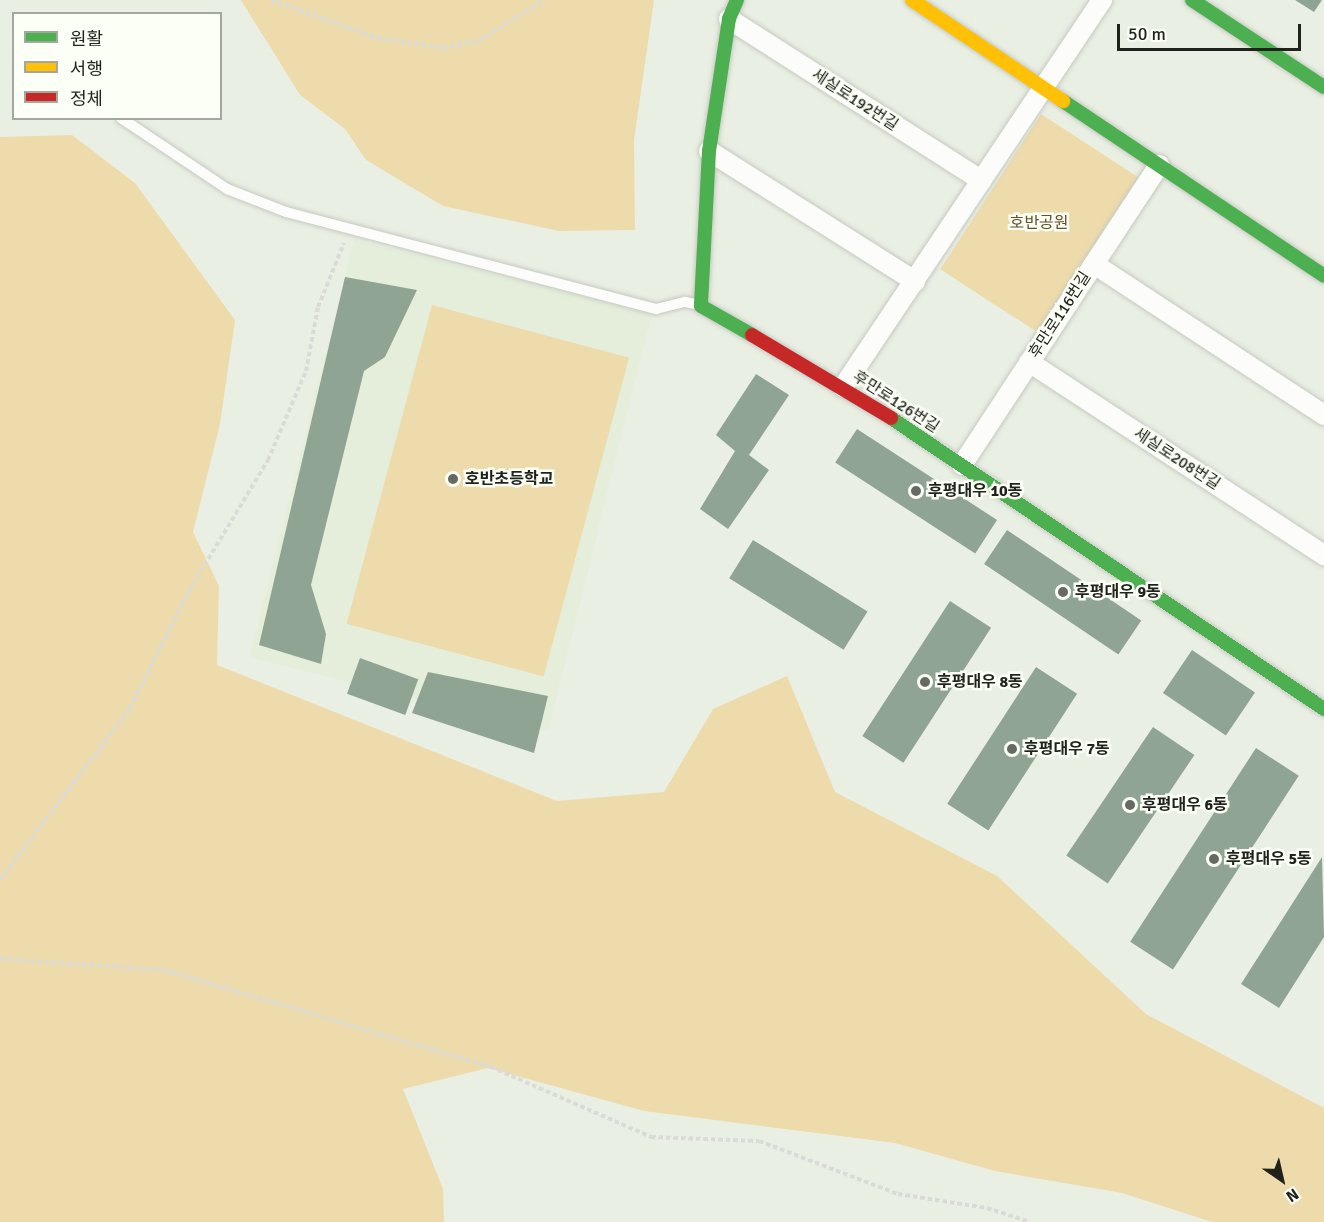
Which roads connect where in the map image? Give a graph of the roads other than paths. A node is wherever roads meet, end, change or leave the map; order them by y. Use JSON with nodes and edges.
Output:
{"nodes":[{"id":1,"x":737,"y":0,"type":"edge"},
{"id":2,"x":912,"y":0,"type":"edge"},
{"id":3,"x":1102,"y":0,"type":"edge"},
{"id":4,"x":1192,"y":0,"type":"edge"},
{"id":5,"x":729,"y":19,"type":"junction"},
{"id":6,"x":1324,"y":87,"type":"edge"},
{"id":7,"x":1044,"y":88,"type":"junction"},
{"id":8,"x":124,"y":120,"type":"edge"},
{"id":9,"x":709,"y":151,"type":"junction"},
{"id":10,"x":1159,"y":165,"type":"junction"},
{"id":11,"x":982,"y":181,"type":"junction"},
{"id":12,"x":1094,"y":264,"type":"junction"},
{"id":13,"x":1324,"y":276,"type":"edge"},
{"id":14,"x":915,"y":281,"type":"junction"},
{"id":15,"x":701,"y":306,"type":"junction"},
{"id":16,"x":1029,"y":362,"type":"junction"},
{"id":17,"x":843,"y":387,"type":"junction"},
{"id":18,"x":1324,"y":415,"type":"edge"},
{"id":19,"x":962,"y":465,"type":"junction"},
{"id":20,"x":1324,"y":555,"type":"edge"},
{"id":21,"x":1323,"y":707,"type":"edge"}],
"edges":[{"from":1,"to":5,"type":"street"},
{"from":2,"to":7,"type":"street"},
{"from":3,"to":7,"type":"street"},
{"from":4,"to":6,"type":"street"},
{"from":5,"to":9,"type":"street"},
{"from":5,"to":11,"type":"street","name":"세실로192번길"},
{"from":7,"to":10,"type":"street"},
{"from":7,"to":11,"type":"street"},
{"from":8,"to":15,"type":"lane"},
{"from":9,"to":14,"type":"street"},
{"from":9,"to":15,"type":"street"},
{"from":10,"to":12,"type":"street","name":"후만로116번길"},
{"from":10,"to":13,"type":"street"},
{"from":11,"to":14,"type":"street"},
{"from":12,"to":16,"type":"street","name":"후만로116번길"},
{"from":12,"to":18,"type":"street"},
{"from":14,"to":17,"type":"street"},
{"from":15,"to":17,"type":"street","name":"후만로126번길"},
{"from":16,"to":19,"type":"street","name":"후만로116번길"},
{"from":16,"to":20,"type":"street","name":"세실로208번길"},
{"from":17,"to":19,"type":"street","name":"후만로126번길"},
{"from":19,"to":21,"type":"street","name":"후만로126번길"}]}
